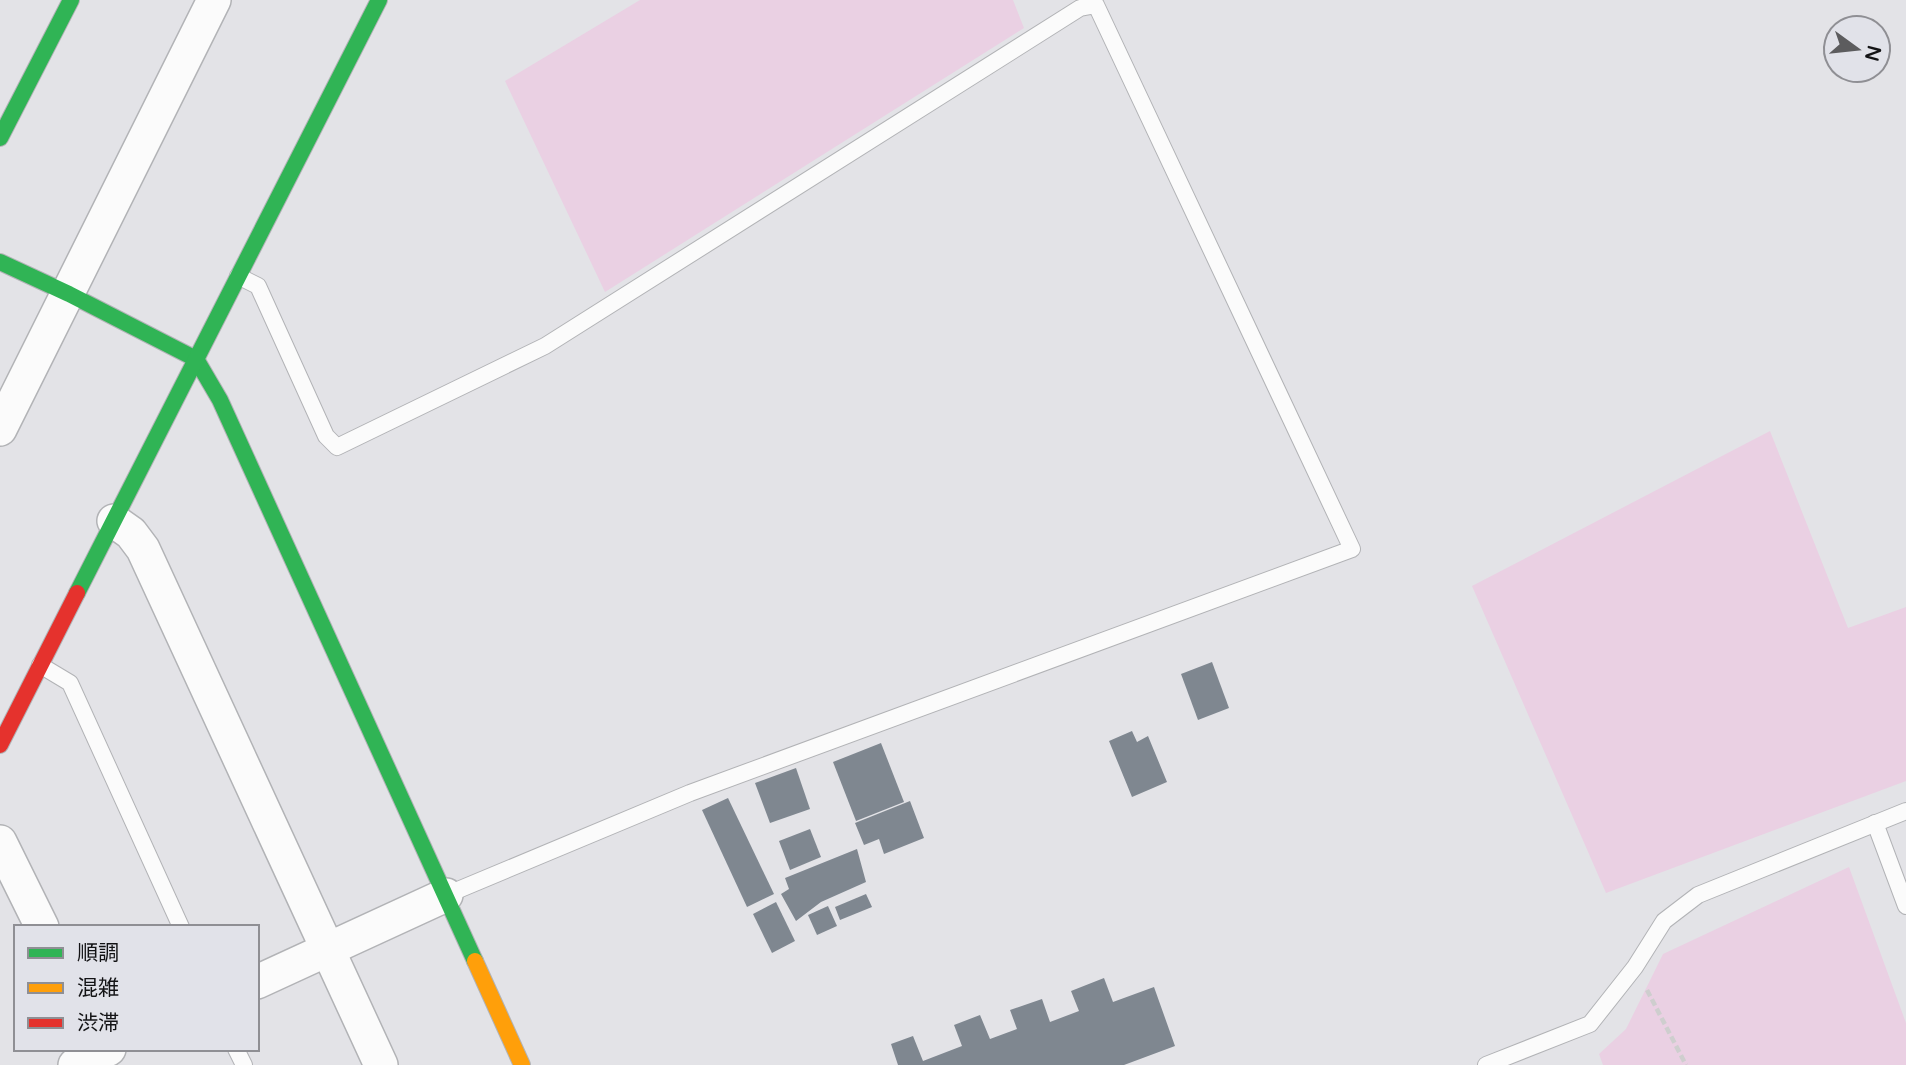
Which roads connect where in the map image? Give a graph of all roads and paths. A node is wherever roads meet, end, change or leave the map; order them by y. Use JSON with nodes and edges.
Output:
{"nodes":[{"id":1,"x":71,"y":0,"type":"edge"},
{"id":2,"x":214,"y":0,"type":"edge"},
{"id":3,"x":379,"y":0,"type":"edge"},
{"id":4,"x":0,"y":138,"type":"edge"},
{"id":5,"x":0,"y":262,"type":"edge"},
{"id":6,"x":238,"y":276,"type":"junction"},
{"id":7,"x":69,"y":295,"type":"junction"},
{"id":8,"x":196,"y":359,"type":"junction"},
{"id":9,"x":0,"y":429,"type":"edge"},
{"id":10,"x":114,"y":521,"type":"junction"},
{"id":11,"x":40,"y":665,"type":"junction"},
{"id":12,"x":0,"y":745,"type":"edge"},
{"id":13,"x":1906,"y":811,"type":"edge"},
{"id":14,"x":1875,"y":823,"type":"junction"},
{"id":15,"x":0,"y":842,"type":"edge"},
{"id":16,"x":446,"y":895,"type":"junction"},
{"id":17,"x":1906,"y":906,"type":"edge"},
{"id":18,"x":41,"y":925,"type":"edge"},
{"id":19,"x":179,"y":925,"type":"edge"},
{"id":20,"x":329,"y":949,"type":"junction"},
{"id":21,"x":1635,"y":967,"type":"junction"},
{"id":22,"x":259,"y":981,"type":"edge"},
{"id":23,"x":382,"y":1065,"type":"edge"},
{"id":24,"x":522,"y":1065,"type":"edge"},
{"id":25,"x":1486,"y":1065,"type":"edge"},
{"id":26,"x":1686,"y":1065,"type":"edge"}],
"edges":[{"from":1,"to":4,"type":"street"},
{"from":2,"to":7,"type":"street"},
{"from":3,"to":6,"type":"street"},
{"from":5,"to":7,"type":"street"},
{"from":6,"to":8,"type":"street"},
{"from":6,"to":16,"type":"lane"},
{"from":7,"to":8,"type":"street"},
{"from":7,"to":9,"type":"street"},
{"from":8,"to":10,"type":"street"},
{"from":8,"to":16,"type":"street"},
{"from":10,"to":11,"type":"street"},
{"from":10,"to":20,"type":"street"},
{"from":11,"to":12,"type":"street"},
{"from":11,"to":19,"type":"lane"},
{"from":13,"to":14,"type":"lane"},
{"from":14,"to":17,"type":"lane"},
{"from":14,"to":21,"type":"lane"},
{"from":15,"to":18,"type":"street"},
{"from":16,"to":20,"type":"street"},
{"from":16,"to":24,"type":"street"},
{"from":20,"to":22,"type":"street"},
{"from":20,"to":23,"type":"street"},
{"from":21,"to":25,"type":"lane"},
{"from":21,"to":26,"type":"path"}]}
